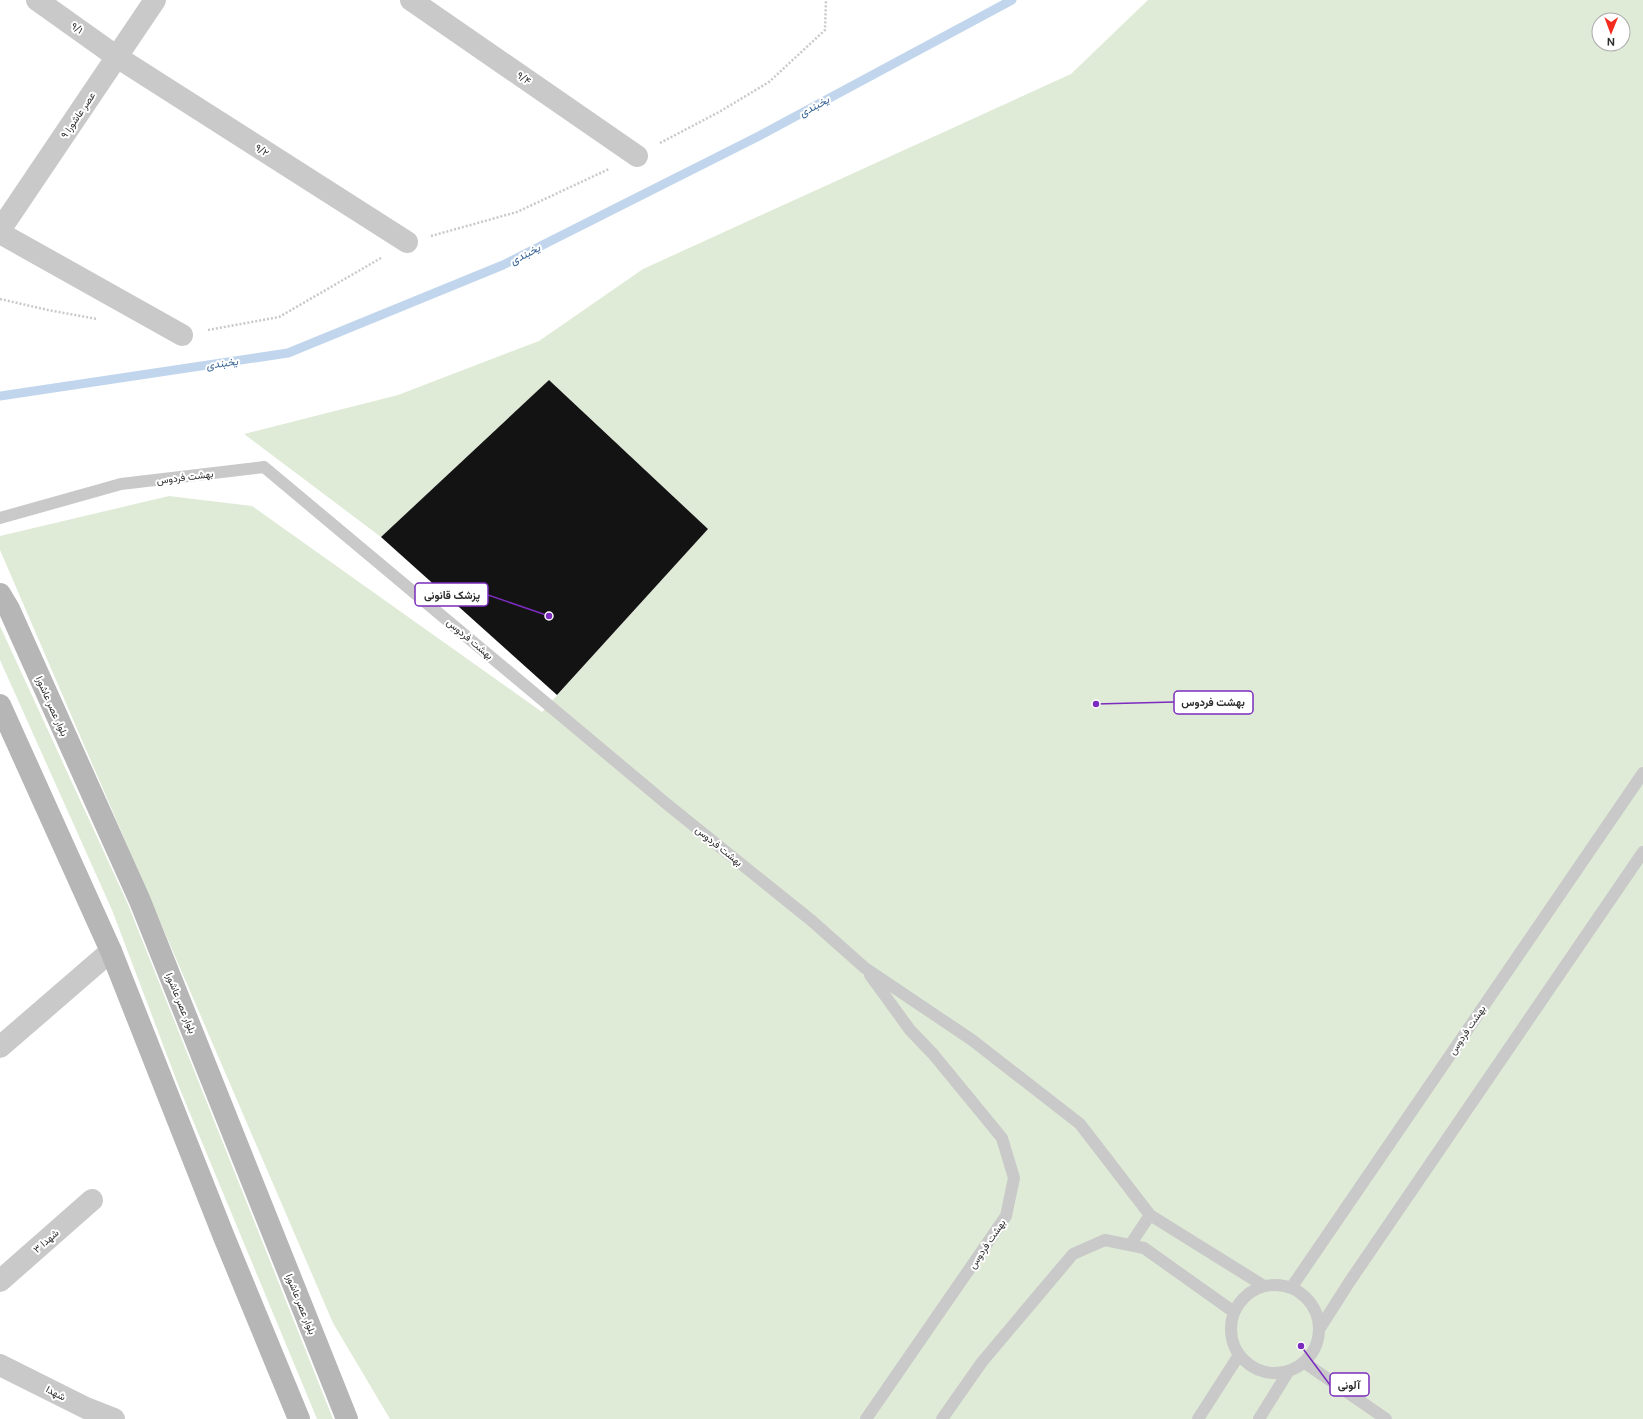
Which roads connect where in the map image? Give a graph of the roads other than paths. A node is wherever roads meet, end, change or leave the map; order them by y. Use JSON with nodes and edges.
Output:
{"nodes":[{"id":1,"x":37,"y":0,"type":"edge"},
{"id":2,"x":155,"y":0,"type":"edge"},
{"id":3,"x":411,"y":0,"type":"edge"},
{"id":4,"x":117,"y":57,"type":"junction"},
{"id":5,"x":637,"y":156,"type":"road end"},
{"id":6,"x":0,"y":232,"type":"edge"},
{"id":7,"x":408,"y":242,"type":"road end"},
{"id":8,"x":182,"y":335,"type":"road end"},
{"id":9,"x":0,"y":518,"type":"edge"},
{"id":10,"x":0,"y":594,"type":"edge"},
{"id":11,"x":0,"y":706,"type":"edge"},
{"id":12,"x":1643,"y":773,"type":"edge"},
{"id":13,"x":1643,"y":852,"type":"edge"},
{"id":14,"x":110,"y":951,"type":"junction"},
{"id":15,"x":865,"y":968,"type":"junction"},
{"id":16,"x":0,"y":1047,"type":"edge"},
{"id":17,"x":92,"y":1200,"type":"dead end"},
{"id":18,"x":1150,"y":1216,"type":"junction"},
{"id":19,"x":1130,"y":1245,"type":"junction"},
{"id":20,"x":0,"y":1281,"type":"edge"},
{"id":21,"x":1264,"y":1286,"type":"junction"},
{"id":22,"x":1291,"y":1288,"type":"junction"},
{"id":23,"x":1234,"y":1312,"type":"junction"},
{"id":24,"x":1320,"y":1328,"type":"junction"},
{"id":25,"x":1239,"y":1354,"type":"junction"},
{"id":26,"x":1305,"y":1363,"type":"junction"},
{"id":27,"x":0,"y":1365,"type":"edge"},
{"id":28,"x":1288,"y":1372,"type":"junction"},
{"id":29,"x":114,"y":1419,"type":"edge"},
{"id":30,"x":299,"y":1419,"type":"edge"},
{"id":31,"x":347,"y":1419,"type":"edge"},
{"id":32,"x":866,"y":1419,"type":"edge"},
{"id":33,"x":942,"y":1419,"type":"edge"},
{"id":34,"x":1198,"y":1419,"type":"edge"},
{"id":35,"x":1259,"y":1419,"type":"edge"},
{"id":36,"x":1386,"y":1419,"type":"edge"}],
"edges":[{"from":1,"to":4,"type":"street","name":"۹/۱"},
{"from":2,"to":4,"type":"street","name":"عصر عاشورا ۹"},
{"from":3,"to":5,"type":"street","name":"۹/۴"},
{"from":4,"to":6,"type":"street","name":"عصر عاشورا ۹"},
{"from":4,"to":7,"type":"street","name":"۹/۲"},
{"from":6,"to":8,"type":"street"},
{"from":9,"to":15,"type":"lane","name":"بهشت فردوس"},
{"from":10,"to":31,"type":"main road","name":"بلوار عصر عاشورا"},
{"from":11,"to":14,"type":"main road"},
{"from":12,"to":22,"type":"lane","name":"بهشت فردوس"},
{"from":13,"to":24,"type":"lane"},
{"from":14,"to":16,"type":"street"},
{"from":14,"to":30,"type":"main road"},
{"from":15,"to":18,"type":"lane","name":"بهشت فردوس"},
{"from":15,"to":32,"type":"lane","name":"بهشت فردوس"},
{"from":17,"to":20,"type":"street","name":"شهدا ۳"},
{"from":18,"to":19,"type":"lane"},
{"from":18,"to":21,"type":"lane","name":"بهشت فردوس"},
{"from":19,"to":23,"type":"lane"},
{"from":19,"to":33,"type":"lane"},
{"from":21,"to":22,"type":"lane"},
{"from":21,"to":23,"type":"lane"},
{"from":22,"to":24,"type":"lane"},
{"from":23,"to":25,"type":"lane"},
{"from":24,"to":26,"type":"lane"},
{"from":25,"to":28,"type":"lane"},
{"from":25,"to":34,"type":"lane"},
{"from":26,"to":28,"type":"lane"},
{"from":26,"to":36,"type":"lane"},
{"from":27,"to":29,"type":"street","name":"شهدا"},
{"from":28,"to":35,"type":"lane"}]}
